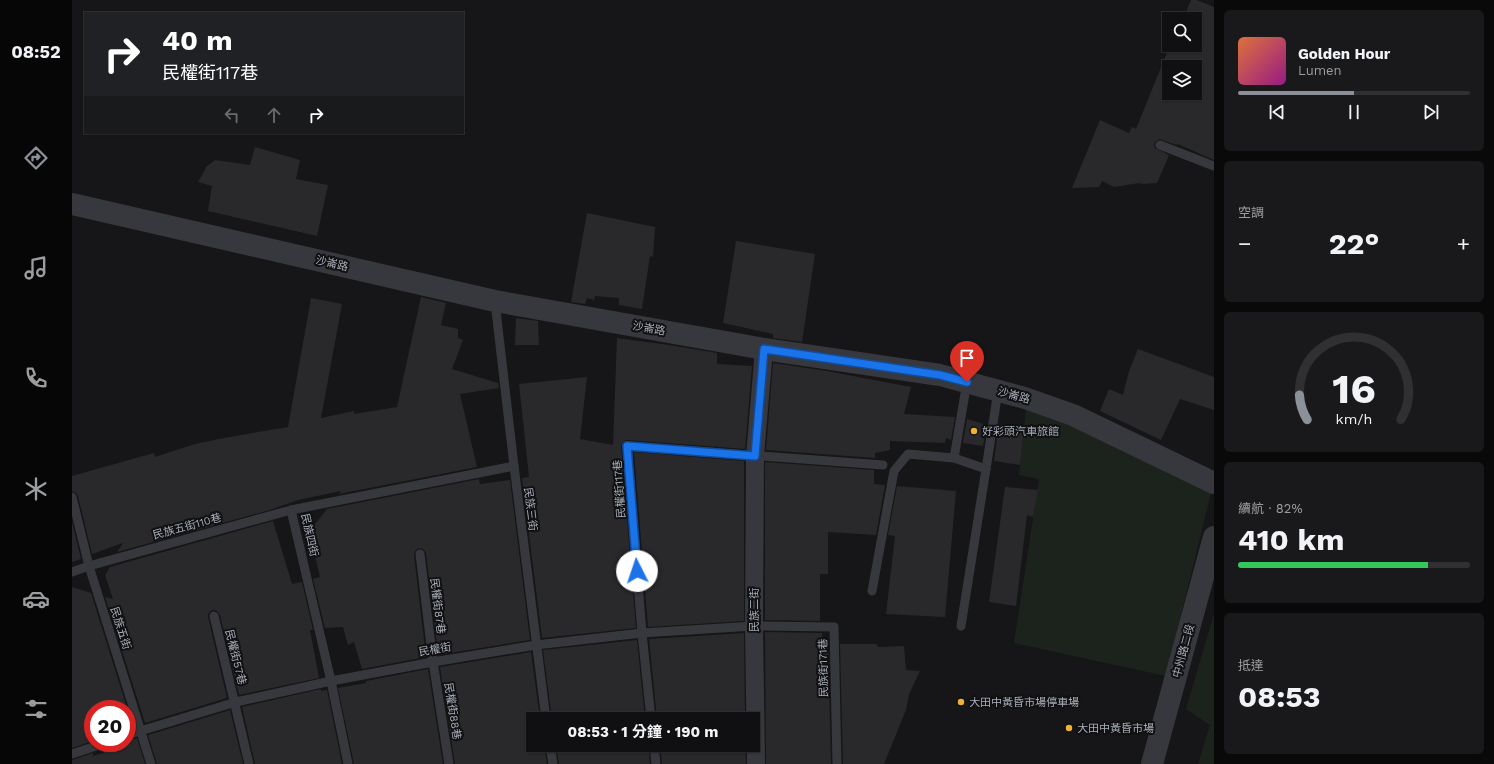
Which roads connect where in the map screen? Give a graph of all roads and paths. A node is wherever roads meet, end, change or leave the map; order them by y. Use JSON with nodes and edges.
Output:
{"nodes":[{"id":1,"x":1160,"y":145,"type":"dead end"},
{"id":2,"x":1214,"y":166,"type":"edge"},
{"id":3,"x":72,"y":204,"type":"edge"},
{"id":4,"x":495,"y":301,"type":"junction"},
{"id":5,"x":764,"y":349,"type":"junction"},
{"id":6,"x":967,"y":382,"type":"junction"},
{"id":7,"x":998,"y":390,"type":"junction"},
{"id":8,"x":755,"y":456,"type":"junction"},
{"id":9,"x":954,"y":458,"type":"junction"},
{"id":10,"x":883,"y":465,"type":"dead end"},
{"id":11,"x":514,"y":466,"type":"junction"},
{"id":12,"x":986,"y":468,"type":"junction"},
{"id":13,"x":1214,"y":483,"type":"edge"},
{"id":14,"x":72,"y":497,"type":"edge"},
{"id":15,"x":291,"y":510,"type":"junction"},
{"id":16,"x":1214,"y":538,"type":"edge"},
{"id":17,"x":420,"y":554,"type":"dead end"},
{"id":18,"x":88,"y":566,"type":"junction"},
{"id":19,"x":72,"y":572,"type":"edge"},
{"id":20,"x":872,"y":591,"type":"dead end"},
{"id":21,"x":214,"y":616,"type":"dead end"},
{"id":22,"x":754,"y":626,"type":"junction"},
{"id":23,"x":961,"y":626,"type":"dead end"},
{"id":24,"x":642,"y":633,"type":"junction"},
{"id":25,"x":536,"y":645,"type":"junction"},
{"id":26,"x":433,"y":662,"type":"junction"},
{"id":27,"x":331,"y":681,"type":"junction"},
{"id":28,"x":236,"y":702,"type":"junction"},
{"id":29,"x":545,"y":712,"type":"edge"},
{"id":30,"x":650,"y":712,"type":"edge"},
{"id":31,"x":141,"y":731,"type":"junction"},
{"id":32,"x":136,"y":732,"type":"edge"},
{"id":33,"x":84,"y":750,"type":"edge"},
{"id":34,"x":551,"y":752,"type":"edge"},
{"id":35,"x":655,"y":752,"type":"edge"},
{"id":36,"x":72,"y":754,"type":"edge"},
{"id":37,"x":150,"y":764,"type":"edge"},
{"id":38,"x":249,"y":764,"type":"edge"},
{"id":39,"x":348,"y":764,"type":"edge"},
{"id":40,"x":449,"y":764,"type":"edge"},
{"id":41,"x":553,"y":764,"type":"edge"},
{"id":42,"x":656,"y":764,"type":"edge"},
{"id":43,"x":756,"y":764,"type":"edge"},
{"id":44,"x":837,"y":764,"type":"edge"},
{"id":45,"x":1152,"y":764,"type":"edge"}],
"edges":[{"from":1,"to":2,"type":"lane"},
{"from":3,"to":4,"type":"street","name":"沙崙路"},
{"from":4,"to":5,"type":"street","name":"沙崙路"},
{"from":4,"to":11,"type":"lane","name":"民族三街"},
{"from":5,"to":6,"type":"street","name":"沙崙路"},
{"from":5,"to":8,"type":"street","name":"民族二街"},
{"from":6,"to":7,"type":"street","name":"沙崙路"},
{"from":6,"to":9,"type":"lane"},
{"from":7,"to":12,"type":"lane"},
{"from":7,"to":13,"type":"street","name":"沙崙路"},
{"from":8,"to":10,"type":"lane"},
{"from":8,"to":22,"type":"street","name":"民族二街"},
{"from":8,"to":24,"type":"lane","name":"民權街117巷"},
{"from":9,"to":12,"type":"lane"},
{"from":9,"to":20,"type":"lane"},
{"from":11,"to":15,"type":"lane","name":"民族四街"},
{"from":11,"to":25,"type":"lane","name":"民族三街"},
{"from":12,"to":23,"type":"lane"},
{"from":14,"to":18,"type":"lane","name":"民族五街"},
{"from":15,"to":18,"type":"lane","name":"民族五街110巷"},
{"from":15,"to":27,"type":"lane","name":"民族四街"},
{"from":16,"to":45,"type":"street","name":"中州路二段"},
{"from":17,"to":26,"type":"lane","name":"民權街87巷"},
{"from":18,"to":19,"type":"lane","name":"民族五街110巷"},
{"from":18,"to":31,"type":"lane","name":"民族五街"},
{"from":21,"to":28,"type":"lane","name":"民權街57巷"},
{"from":22,"to":24,"type":"lane","name":"民權街"},
{"from":22,"to":43,"type":"street","name":"民族二街"},
{"from":22,"to":44,"type":"lane","name":"民族街171巷"},
{"from":24,"to":25,"type":"lane","name":"民權街"},
{"from":24,"to":30,"type":"lane"},
{"from":25,"to":26,"type":"lane","name":"民權街"},
{"from":25,"to":29,"type":"lane","name":"民族三街"},
{"from":26,"to":27,"type":"lane","name":"民權街"},
{"from":26,"to":40,"type":"lane","name":"民權街88巷"},
{"from":27,"to":28,"type":"lane","name":"民權街"},
{"from":27,"to":39,"type":"lane","name":"民族四街"},
{"from":28,"to":31,"type":"lane","name":"民權街"},
{"from":28,"to":38,"type":"lane","name":"民權街57巷"},
{"from":31,"to":32,"type":"lane","name":"民權街"},
{"from":31,"to":37,"type":"lane","name":"民族五街"},
{"from":33,"to":36,"type":"lane"},
{"from":34,"to":41,"type":"lane"},
{"from":35,"to":42,"type":"lane"}]}
